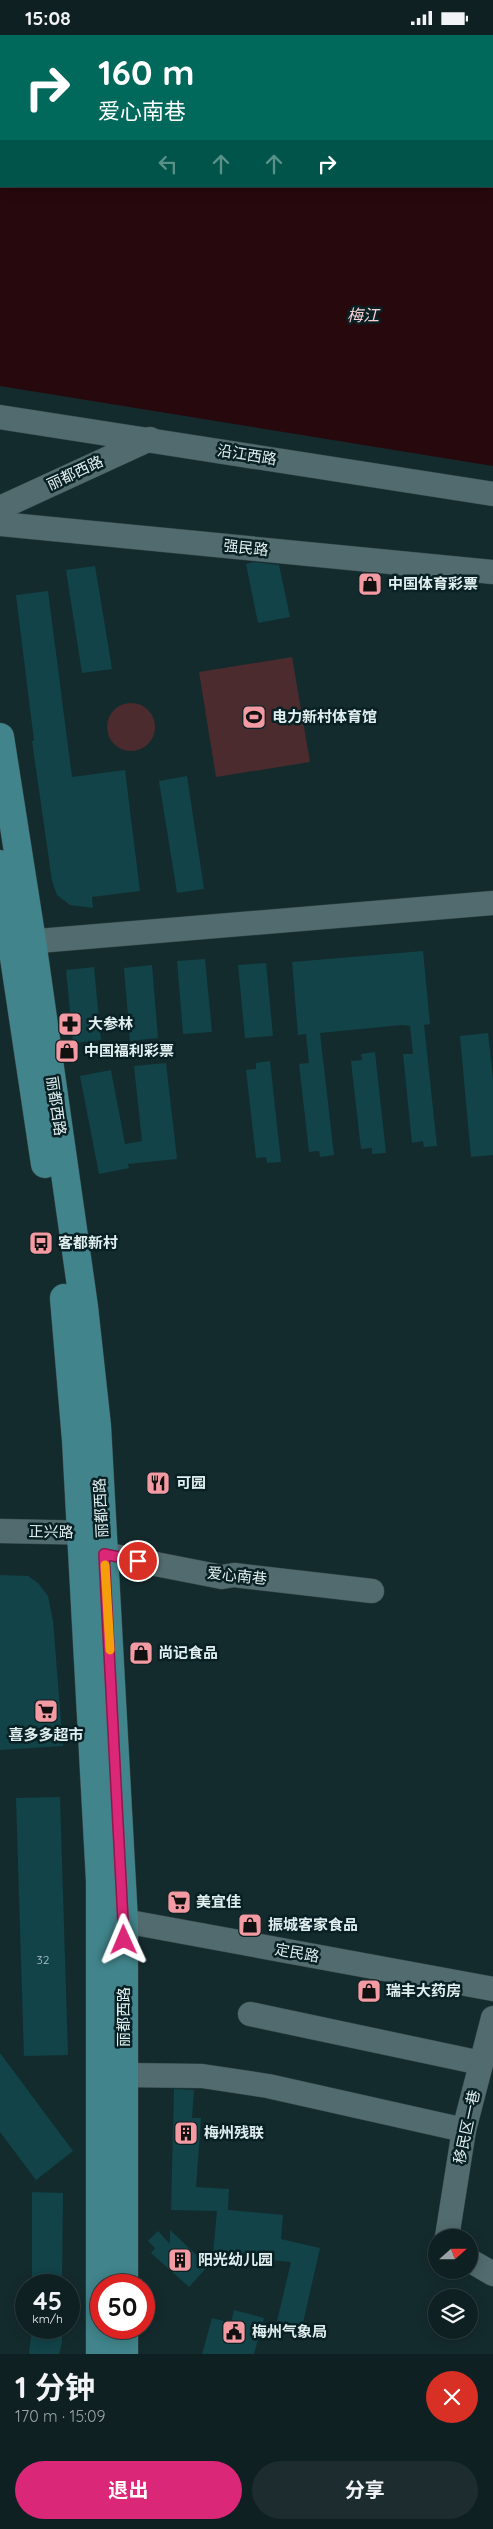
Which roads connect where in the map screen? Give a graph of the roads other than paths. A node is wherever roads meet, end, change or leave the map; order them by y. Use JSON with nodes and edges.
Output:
{"nodes":[{"id":1,"x":0,"y":417,"type":"edge"},
{"id":2,"x":150,"y":439,"type":"junction"},
{"id":3,"x":493,"y":494,"type":"edge"},
{"id":4,"x":0,"y":508,"type":"edge"},
{"id":5,"x":0,"y":524,"type":"edge"},
{"id":6,"x":493,"y":572,"type":"edge"},
{"id":7,"x":0,"y":737,"type":"edge"},
{"id":8,"x":0,"y":864,"type":"edge"},
{"id":9,"x":493,"y":903,"type":"edge"},
{"id":10,"x":15,"y":943,"type":"edge"},
{"id":11,"x":0,"y":1531,"type":"edge"},
{"id":12,"x":96,"y":1540,"type":"junction"},
{"id":13,"x":372,"y":1591,"type":"dead end"},
{"id":14,"x":112,"y":1920,"type":"junction"},
{"id":15,"x":493,"y":1989,"type":"edge"},
{"id":16,"x":250,"y":2014,"type":"dead end"},
{"id":17,"x":493,"y":2018,"type":"edge"},
{"id":18,"x":482,"y":2063,"type":"junction"},
{"id":19,"x":124,"y":2075,"type":"junction"},
{"id":20,"x":464,"y":2130,"type":"junction"},
{"id":21,"x":448,"y":2229,"type":"edge"},
{"id":22,"x":478,"y":2265,"type":"edge"},
{"id":23,"x":124,"y":2274,"type":"edge"},
{"id":24,"x":493,"y":2274,"type":"edge"},
{"id":25,"x":124,"y":2339,"type":"edge"},
{"id":26,"x":100,"y":2354,"type":"edge"},
{"id":27,"x":124,"y":2354,"type":"edge"}],
"edges":[{"from":1,"to":2,"type":"street","name":"沿江西路"},
{"from":2,"to":3,"type":"street","name":"沿江西路"},
{"from":2,"to":4,"type":"street","name":"丽都西路"},
{"from":5,"to":6,"type":"street","name":"强民路"},
{"from":7,"to":10,"type":"main road","name":"丽都西路"},
{"from":8,"to":10,"type":"main road","name":"丽都西路"},
{"from":9,"to":10,"type":"street"},
{"from":10,"to":12,"type":"main road","name":"丽都西路"},
{"from":11,"to":12,"type":"street","name":"正兴路"},
{"from":12,"to":13,"type":"street","name":"爱心南巷"},
{"from":12,"to":14,"type":"main road","name":"丽都西路"},
{"from":14,"to":15,"type":"street","name":"定民路"},
{"from":14,"to":19,"type":"main road","name":"丽都西路"},
{"from":14,"to":26,"type":"main road","name":"丽都西路"},
{"from":16,"to":18,"type":"street"},
{"from":17,"to":18,"type":"street","name":"移民区一巷"},
{"from":18,"to":20,"type":"street","name":"移民区一巷"},
{"from":19,"to":20,"type":"street"},
{"from":19,"to":23,"type":"main road","name":"丽都西路"},
{"from":20,"to":21,"type":"street","name":"移民区一巷"},
{"from":22,"to":24,"type":"street"},
{"from":25,"to":27,"type":"main road"}]}
